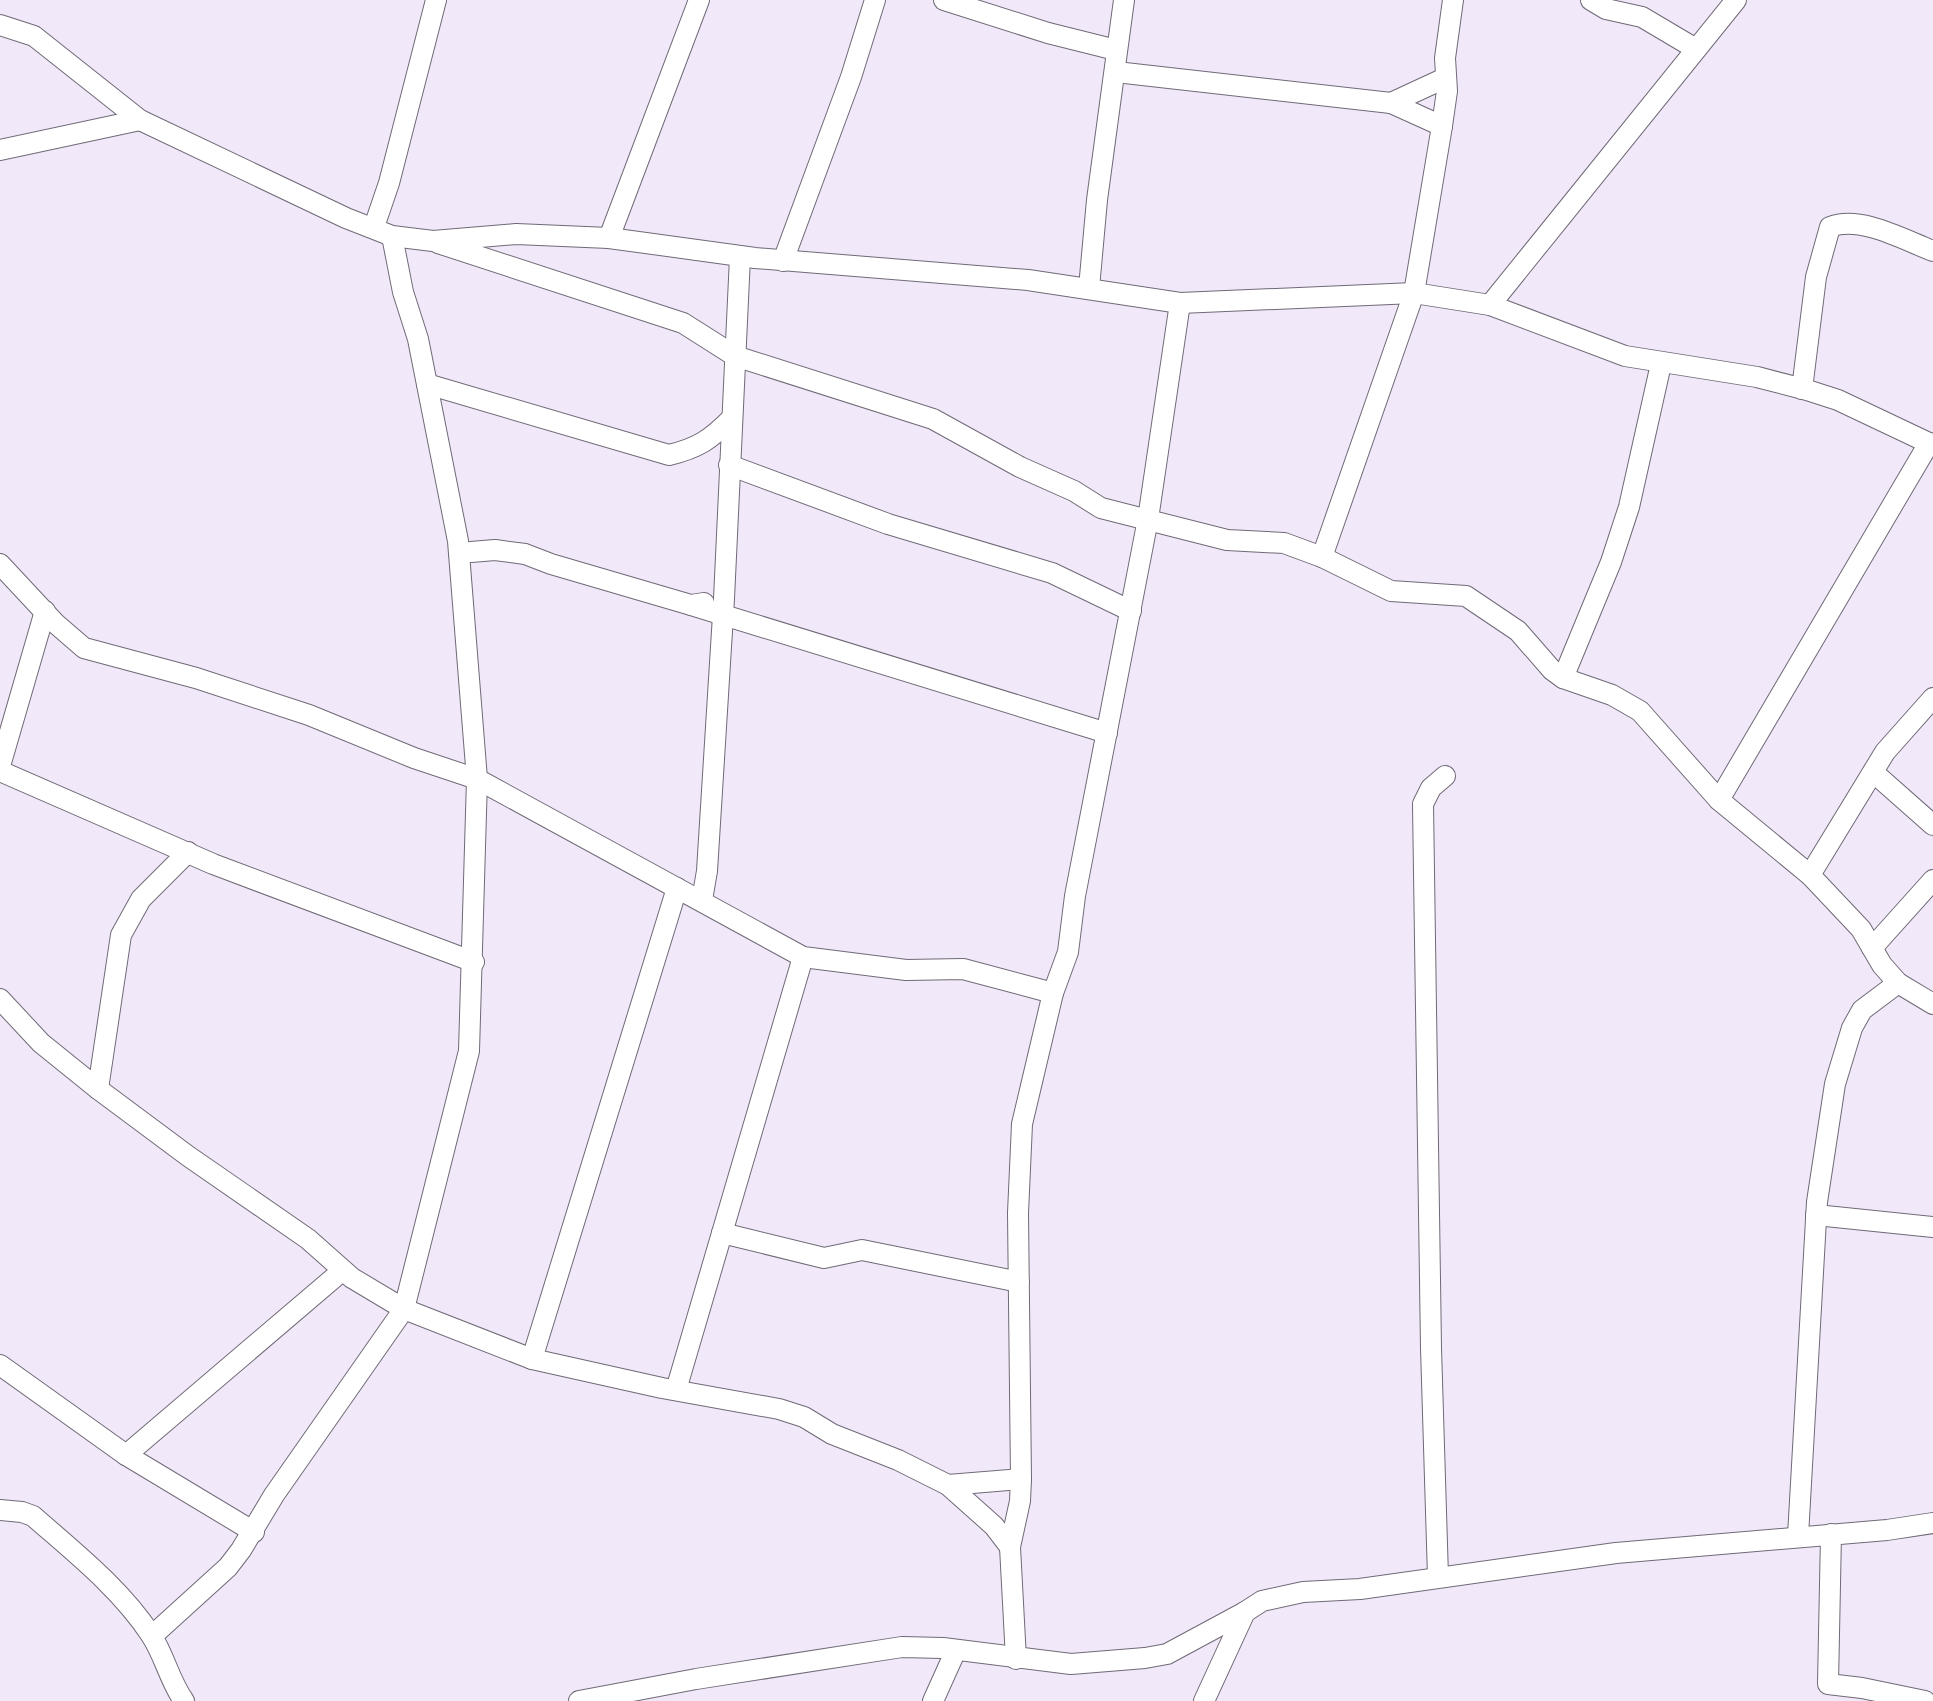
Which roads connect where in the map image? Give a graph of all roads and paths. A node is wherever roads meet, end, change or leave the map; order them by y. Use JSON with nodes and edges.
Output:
{"nodes":[{"id":1,"x":436,"y":0,"type":"edge"},
{"id":2,"x":699,"y":0,"type":"edge"},
{"id":3,"x":875,"y":0,"type":"edge"},
{"id":4,"x":944,"y":0,"type":"edge"},
{"id":5,"x":1124,"y":0,"type":"edge"},
{"id":6,"x":1453,"y":0,"type":"edge"},
{"id":7,"x":1591,"y":0,"type":"edge"},
{"id":8,"x":1736,"y":0,"type":"edge"},
{"id":9,"x":0,"y":25,"type":"edge"},
{"id":10,"x":1696,"y":49,"type":"junction"},
{"id":11,"x":1116,"y":50,"type":"junction"},
{"id":12,"x":1116,"y":72,"type":"junction"},
{"id":13,"x":1445,"y":78,"type":"junction"},
{"id":14,"x":1391,"y":103,"type":"junction"},
{"id":15,"x":140,"y":120,"type":"junction"},
{"id":16,"x":1443,"y":126,"type":"junction"},
{"id":17,"x":0,"y":150,"type":"edge"},
{"id":18,"x":374,"y":227,"type":"junction"},
{"id":19,"x":392,"y":236,"type":"junction"},
{"id":20,"x":609,"y":238,"type":"junction"},
{"id":21,"x":433,"y":241,"type":"junction"},
{"id":22,"x":1933,"y":251,"type":"edge"},
{"id":23,"x":741,"y":257,"type":"junction"},
{"id":24,"x":783,"y":261,"type":"junction"},
{"id":25,"x":1089,"y":288,"type":"junction"},
{"id":26,"x":1414,"y":293,"type":"junction"},
{"id":27,"x":1180,"y":303,"type":"junction"},
{"id":28,"x":1490,"y":305,"type":"junction"},
{"id":29,"x":735,"y":356,"type":"junction"},
{"id":30,"x":1661,"y":364,"type":"junction"},
{"id":31,"x":427,"y":384,"type":"junction"},
{"id":32,"x":1802,"y":389,"type":"junction"},
{"id":33,"x":732,"y":418,"type":"junction"},
{"id":34,"x":1931,"y":444,"type":"edge"},
{"id":35,"x":729,"y":465,"type":"junction"},
{"id":36,"x":1148,"y":519,"type":"junction"},
{"id":37,"x":459,"y":553,"type":"junction"},
{"id":38,"x":1322,"y":557,"type":"junction"},
{"id":39,"x":0,"y":564,"type":"edge"},
{"id":40,"x":724,"y":608,"type":"junction"},
{"id":41,"x":45,"y":611,"type":"junction"},
{"id":42,"x":1131,"y":611,"type":"junction"},
{"id":43,"x":1563,"y":678,"type":"junction"},
{"id":44,"x":1933,"y":698,"type":"edge"},
{"id":45,"x":1107,"y":733,"type":"junction"},
{"id":46,"x":0,"y":769,"type":"edge"},
{"id":47,"x":1873,"y":772,"type":"junction"},
{"id":48,"x":1445,"y":776,"type":"dead end"},
{"id":49,"x":477,"y":780,"type":"junction"},
{"id":50,"x":1719,"y":800,"type":"junction"},
{"id":51,"x":1933,"y":825,"type":"edge"},
{"id":52,"x":188,"y":852,"type":"junction"},
{"id":53,"x":1809,"y":875,"type":"junction"},
{"id":54,"x":1933,"y":880,"type":"edge"},
{"id":55,"x":677,"y":888,"type":"junction"},
{"id":56,"x":702,"y":900,"type":"junction"},
{"id":57,"x":1872,"y":948,"type":"junction"},
{"id":58,"x":803,"y":957,"type":"junction"},
{"id":59,"x":474,"y":962,"type":"junction"},
{"id":60,"x":1898,"y":983,"type":"junction"},
{"id":61,"x":1053,"y":993,"type":"junction"},
{"id":62,"x":0,"y":999,"type":"edge"},
{"id":63,"x":1933,"y":1004,"type":"edge"},
{"id":64,"x":98,"y":1089,"type":"junction"},
{"id":65,"x":1816,"y":1215,"type":"junction"},
{"id":66,"x":1933,"y":1227,"type":"edge"},
{"id":67,"x":722,"y":1233,"type":"junction"},
{"id":68,"x":342,"y":1271,"type":"junction"},
{"id":69,"x":1019,"y":1282,"type":"junction"},
{"id":70,"x":404,"y":1309,"type":"junction"},
{"id":71,"x":532,"y":1359,"type":"junction"},
{"id":72,"x":0,"y":1365,"type":"edge"},
{"id":73,"x":676,"y":1390,"type":"junction"},
{"id":74,"x":126,"y":1455,"type":"junction"},
{"id":75,"x":1021,"y":1479,"type":"junction"},
{"id":76,"x":948,"y":1485,"type":"junction"},
{"id":77,"x":0,"y":1510,"type":"edge"},
{"id":78,"x":1933,"y":1523,"type":"edge"},
{"id":79,"x":254,"y":1532,"type":"junction"},
{"id":80,"x":1832,"y":1534,"type":"junction"},
{"id":81,"x":1798,"y":1536,"type":"junction"},
{"id":82,"x":1010,"y":1547,"type":"junction"},
{"id":83,"x":1438,"y":1577,"type":"junction"},
{"id":84,"x":1245,"y":1612,"type":"junction"},
{"id":85,"x":152,"y":1636,"type":"junction"},
{"id":86,"x":956,"y":1650,"type":"junction"},
{"id":87,"x":1016,"y":1659,"type":"junction"},
{"id":88,"x":1827,"y":1693,"type":"edge"},
{"id":89,"x":184,"y":1701,"type":"edge"},
{"id":90,"x":579,"y":1701,"type":"edge"},
{"id":91,"x":933,"y":1701,"type":"edge"},
{"id":92,"x":1204,"y":1701,"type":"edge"},
{"id":93,"x":1925,"y":1701,"type":"edge"}],
"edges":[{"from":1,"to":18,"type":"street"},
{"from":2,"to":20,"type":"street"},
{"from":3,"to":24,"type":"street"},
{"from":4,"to":11,"type":"street"},
{"from":5,"to":11,"type":"street"},
{"from":6,"to":13,"type":"street"},
{"from":7,"to":10,"type":"street"},
{"from":8,"to":10,"type":"street"},
{"from":9,"to":15,"type":"street"},
{"from":10,"to":28,"type":"street"},
{"from":11,"to":12,"type":"street"},
{"from":12,"to":14,"type":"street"},
{"from":12,"to":25,"type":"street"},
{"from":13,"to":14,"type":"street"},
{"from":13,"to":16,"type":"street"},
{"from":14,"to":16,"type":"street"},
{"from":15,"to":17,"type":"street"},
{"from":15,"to":18,"type":"street"},
{"from":16,"to":26,"type":"street"},
{"from":18,"to":19,"type":"street"},
{"from":19,"to":21,"type":"street"},
{"from":19,"to":31,"type":"street"},
{"from":20,"to":21,"type":"street"},
{"from":20,"to":23,"type":"street"},
{"from":21,"to":29,"type":"street"},
{"from":22,"to":32,"type":"street"},
{"from":23,"to":24,"type":"street"},
{"from":23,"to":29,"type":"street"},
{"from":24,"to":25,"type":"street"},
{"from":25,"to":27,"type":"street"},
{"from":26,"to":27,"type":"street"},
{"from":26,"to":28,"type":"street"},
{"from":26,"to":38,"type":"street"},
{"from":27,"to":36,"type":"street"},
{"from":28,"to":30,"type":"street"},
{"from":29,"to":33,"type":"street"},
{"from":29,"to":36,"type":"street"},
{"from":30,"to":32,"type":"street"},
{"from":30,"to":43,"type":"street"},
{"from":31,"to":33,"type":"street"},
{"from":31,"to":37,"type":"street"},
{"from":32,"to":34,"type":"street"},
{"from":33,"to":35,"type":"street"},
{"from":34,"to":50,"type":"street"},
{"from":35,"to":40,"type":"street"},
{"from":35,"to":42,"type":"street"},
{"from":36,"to":38,"type":"street"},
{"from":36,"to":42,"type":"street"},
{"from":37,"to":40,"type":"street"},
{"from":37,"to":49,"type":"street"},
{"from":38,"to":43,"type":"street"},
{"from":39,"to":41,"type":"street"},
{"from":40,"to":45,"type":"street"},
{"from":40,"to":56,"type":"street"},
{"from":41,"to":46,"type":"street"},
{"from":41,"to":49,"type":"street"},
{"from":42,"to":45,"type":"street"},
{"from":43,"to":50,"type":"street"},
{"from":44,"to":47,"type":"street"},
{"from":45,"to":61,"type":"street"},
{"from":46,"to":52,"type":"street"},
{"from":47,"to":51,"type":"street"},
{"from":47,"to":53,"type":"street"},
{"from":48,"to":83,"type":"street"},
{"from":49,"to":55,"type":"street"},
{"from":49,"to":59,"type":"street"},
{"from":50,"to":53,"type":"street"},
{"from":52,"to":59,"type":"street"},
{"from":52,"to":64,"type":"street"},
{"from":53,"to":57,"type":"street"},
{"from":54,"to":57,"type":"street"},
{"from":55,"to":56,"type":"street"},
{"from":55,"to":71,"type":"street"},
{"from":56,"to":58,"type":"street"},
{"from":57,"to":60,"type":"street"},
{"from":58,"to":61,"type":"street"},
{"from":58,"to":67,"type":"street"},
{"from":59,"to":70,"type":"street"},
{"from":60,"to":63,"type":"street"},
{"from":60,"to":65,"type":"street"},
{"from":61,"to":69,"type":"street"},
{"from":62,"to":64,"type":"street"},
{"from":64,"to":68,"type":"street"},
{"from":65,"to":66,"type":"street"},
{"from":65,"to":81,"type":"street"},
{"from":67,"to":69,"type":"street"},
{"from":67,"to":73,"type":"street"},
{"from":68,"to":70,"type":"street"},
{"from":68,"to":74,"type":"street"},
{"from":69,"to":75,"type":"street"},
{"from":70,"to":71,"type":"street"},
{"from":70,"to":79,"type":"street"},
{"from":71,"to":73,"type":"street"},
{"from":72,"to":74,"type":"street"},
{"from":73,"to":76,"type":"street"},
{"from":74,"to":79,"type":"street"},
{"from":75,"to":76,"type":"street"},
{"from":75,"to":82,"type":"street"},
{"from":76,"to":82,"type":"street"},
{"from":77,"to":85,"type":"street"},
{"from":78,"to":80,"type":"street"},
{"from":79,"to":85,"type":"street"},
{"from":80,"to":81,"type":"street"},
{"from":80,"to":88,"type":"street"},
{"from":81,"to":83,"type":"street"},
{"from":82,"to":87,"type":"street"},
{"from":83,"to":84,"type":"street"},
{"from":84,"to":87,"type":"street"},
{"from":84,"to":92,"type":"street"},
{"from":85,"to":89,"type":"street"},
{"from":86,"to":87,"type":"street"},
{"from":86,"to":90,"type":"street"},
{"from":86,"to":91,"type":"street"},
{"from":88,"to":93,"type":"street"}]}
